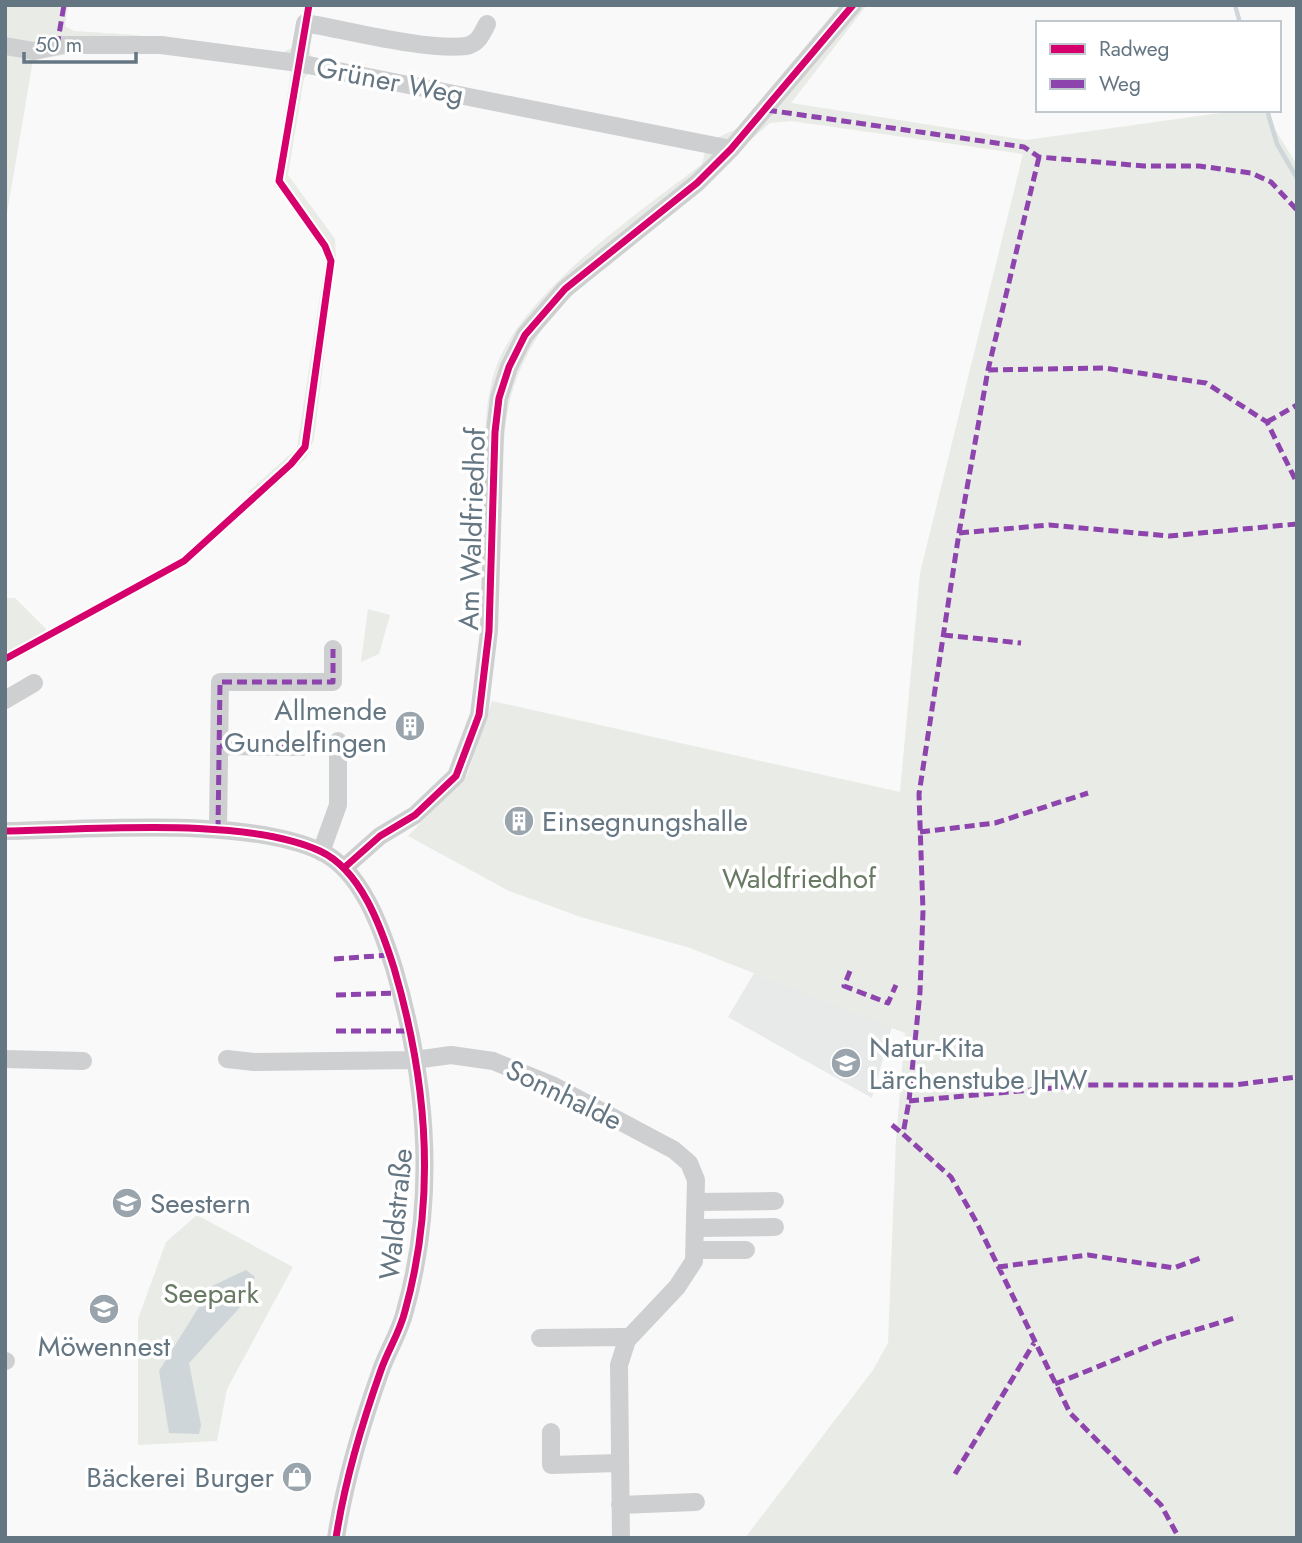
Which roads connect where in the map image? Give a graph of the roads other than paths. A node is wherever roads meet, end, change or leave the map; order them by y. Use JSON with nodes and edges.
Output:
{"nodes":[{"id":1,"x":853,"y":5,"type":"edge"},
{"id":2,"x":487,"y":24,"type":"dead end"},
{"id":3,"x":5,"y":46,"type":"edge"},
{"id":4,"x":298,"y":63,"type":"junction"},
{"id":5,"x":731,"y":149,"type":"junction"},
{"id":6,"x":333,"y":649,"type":"dead end"},
{"id":7,"x":34,"y":683,"type":"dead end"},
{"id":8,"x":5,"y":700,"type":"edge"},
{"id":9,"x":338,"y":741,"type":"dead end"},
{"id":10,"x":220,"y":746,"type":"junction"},
{"id":11,"x":301,"y":747,"type":"dead end"},
{"id":12,"x":218,"y":830,"type":"junction"},
{"id":13,"x":5,"y":831,"type":"edge"},
{"id":14,"x":321,"y":852,"type":"junction"},
{"id":15,"x":345,"y":867,"type":"junction"},
{"id":16,"x":5,"y":1059,"type":"edge"},
{"id":17,"x":227,"y":1059,"type":"dead end"},
{"id":18,"x":415,"y":1060,"type":"junction"},
{"id":19,"x":83,"y":1061,"type":"dead end"},
{"id":20,"x":775,"y":1201,"type":"dead end"},
{"id":21,"x":697,"y":1202,"type":"junction"},
{"id":22,"x":775,"y":1227,"type":"dead end"},
{"id":23,"x":697,"y":1228,"type":"junction"},
{"id":24,"x":696,"y":1250,"type":"junction"},
{"id":25,"x":746,"y":1250,"type":"dead end"},
{"id":26,"x":540,"y":1338,"type":"dead end"},
{"id":27,"x":627,"y":1340,"type":"junction"},
{"id":28,"x":551,"y":1432,"type":"dead end"},
{"id":29,"x":619,"y":1463,"type":"junction"},
{"id":30,"x":696,"y":1502,"type":"dead end"},
{"id":31,"x":620,"y":1505,"type":"junction"},
{"id":32,"x":336,"y":1538,"type":"edge"},
{"id":33,"x":621,"y":1538,"type":"edge"}],
"edges":[{"from":1,"to":5,"type":"street","name":"Am Waldfriedhof"},
{"from":2,"to":4,"type":"street"},
{"from":3,"to":4,"type":"street","name":"Grüner Weg"},
{"from":4,"to":5,"type":"street","name":"Grüner Weg"},
{"from":5,"to":15,"type":"street","name":"Am Waldfriedhof"},
{"from":6,"to":10,"type":"street"},
{"from":7,"to":8,"type":"street"},
{"from":9,"to":14,"type":"street"},
{"from":10,"to":11,"type":"street"},
{"from":10,"to":12,"type":"street"},
{"from":12,"to":13,"type":"street","name":"Waldstraße"},
{"from":12,"to":14,"type":"street","name":"Waldstraße"},
{"from":14,"to":15,"type":"street","name":"Waldstraße"},
{"from":15,"to":18,"type":"street","name":"Waldstraße"},
{"from":16,"to":19,"type":"street"},
{"from":17,"to":18,"type":"street","name":"Sonnhalde"},
{"from":18,"to":21,"type":"street","name":"Sonnhalde"},
{"from":18,"to":32,"type":"street","name":"Waldstraße"},
{"from":20,"to":21,"type":"street"},
{"from":21,"to":23,"type":"street","name":"Sonnhalde"},
{"from":22,"to":23,"type":"street"},
{"from":23,"to":24,"type":"street","name":"Sonnhalde"},
{"from":24,"to":25,"type":"street"},
{"from":24,"to":27,"type":"street","name":"Sonnhalde"},
{"from":26,"to":27,"type":"street"},
{"from":27,"to":29,"type":"street"},
{"from":28,"to":29,"type":"street"},
{"from":29,"to":31,"type":"street"},
{"from":30,"to":31,"type":"street"},
{"from":31,"to":33,"type":"street"}]}
